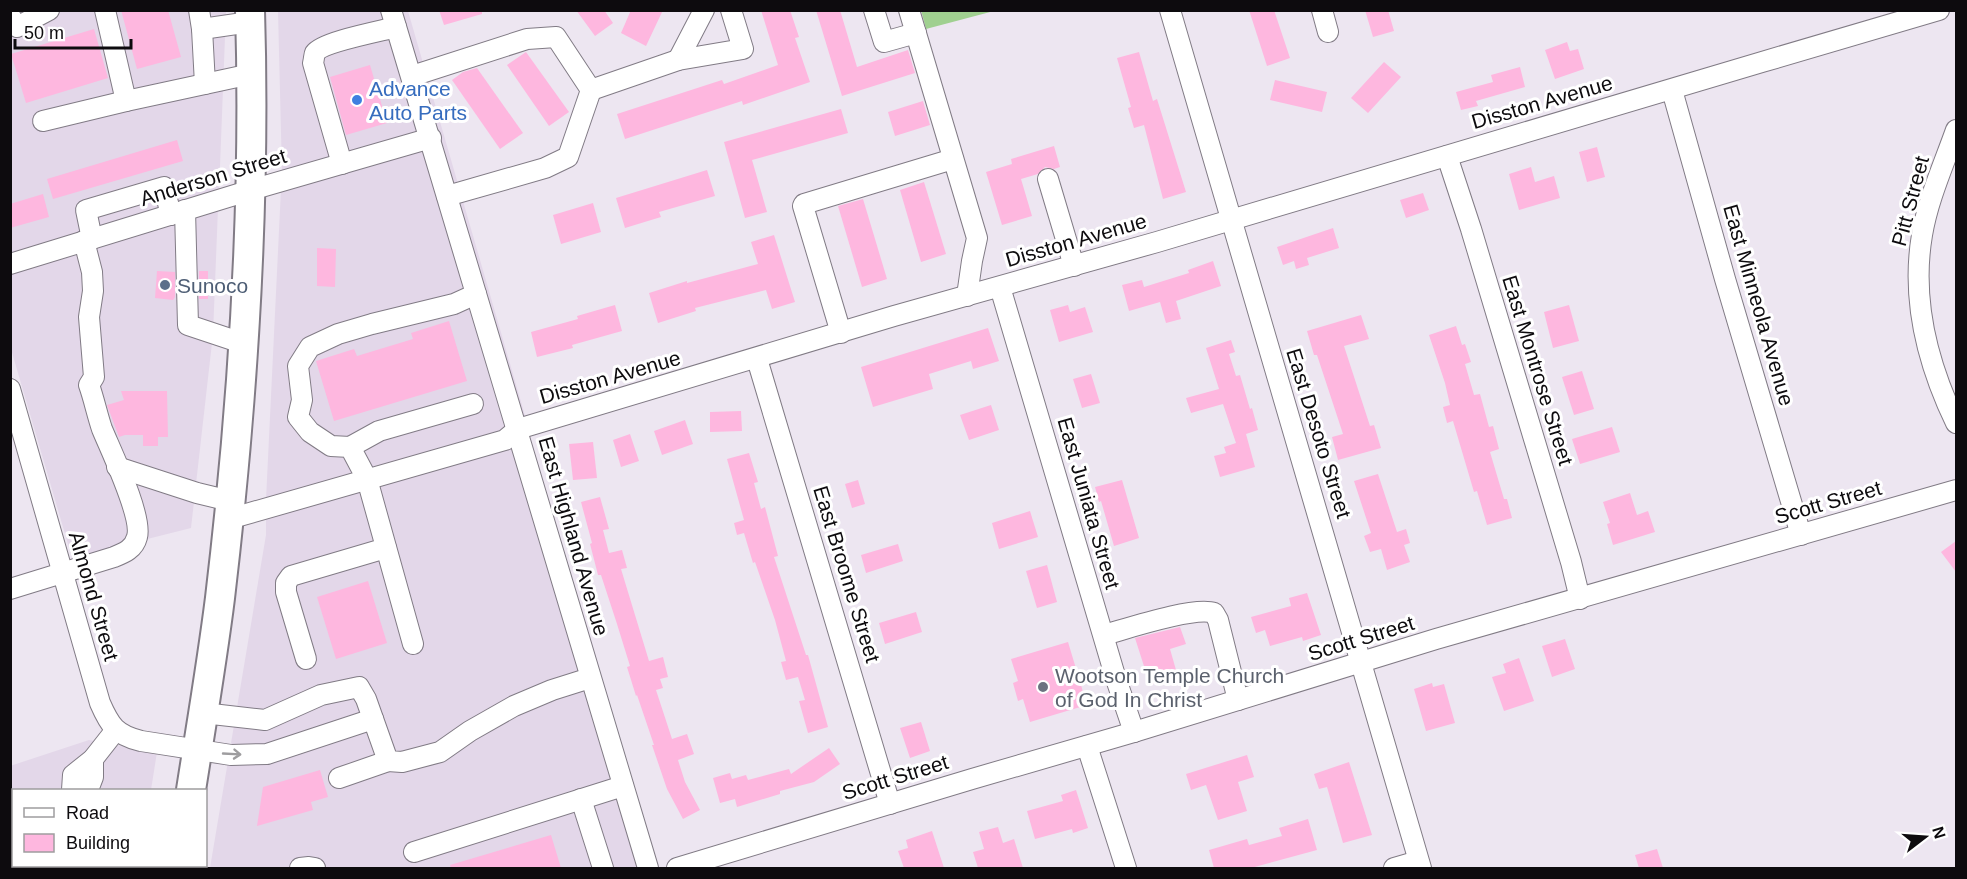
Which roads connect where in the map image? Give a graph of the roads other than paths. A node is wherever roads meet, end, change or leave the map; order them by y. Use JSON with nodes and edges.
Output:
{"nodes":[{"id":1,"x":49,"y":10,"type":"edge"},
{"id":2,"x":105,"y":10,"type":"edge"},
{"id":3,"x":705,"y":10,"type":"edge"},
{"id":4,"x":731,"y":10,"type":"edge"},
{"id":5,"x":874,"y":10,"type":"edge"},
{"id":6,"x":909,"y":10,"type":"edge"},
{"id":7,"x":1170,"y":10,"type":"edge"},
{"id":8,"x":1322,"y":10,"type":"edge"},
{"id":9,"x":1940,"y":10,"type":"edge"},
{"id":10,"x":10,"y":16,"type":"edge"},
{"id":11,"x":250,"y":16,"type":"edge"},
{"id":12,"x":1889,"y":17,"type":"edge"},
{"id":13,"x":394,"y":19,"type":"edge"},
{"id":14,"x":201,"y":20,"type":"edge"},
{"id":15,"x":1328,"y":32,"type":"dead end"},
{"id":16,"x":916,"y":33,"type":"junction"},
{"id":17,"x":678,"y":60,"type":"junction"},
{"id":18,"x":251,"y":74,"type":"junction"},
{"id":19,"x":412,"y":76,"type":"junction"},
{"id":20,"x":206,"y":84,"type":"junction"},
{"id":21,"x":591,"y":90,"type":"junction"},
{"id":22,"x":1672,"y":90,"type":"junction"},
{"id":23,"x":126,"y":101,"type":"junction"},
{"id":24,"x":43,"y":122,"type":"dead end"},
{"id":25,"x":1956,"y":130,"type":"edge"},
{"id":26,"x":431,"y":138,"type":"junction"},
{"id":27,"x":1447,"y":156,"type":"junction"},
{"id":28,"x":953,"y":159,"type":"junction"},
{"id":29,"x":342,"y":164,"type":"junction"},
{"id":30,"x":1048,"y":178,"type":"dead end"},
{"id":31,"x":250,"y":190,"type":"junction"},
{"id":32,"x":447,"y":196,"type":"junction"},
{"id":33,"x":178,"y":212,"type":"junction"},
{"id":34,"x":1231,"y":220,"type":"junction"},
{"id":35,"x":88,"y":240,"type":"junction"},
{"id":36,"x":10,"y":264,"type":"edge"},
{"id":37,"x":1074,"y":266,"type":"junction"},
{"id":38,"x":1000,"y":287,"type":"junction"},
{"id":39,"x":476,"y":294,"type":"junction"},
{"id":40,"x":967,"y":296,"type":"junction"},
{"id":41,"x":841,"y":333,"type":"junction"},
{"id":42,"x":243,"y":343,"type":"junction"},
{"id":43,"x":757,"y":359,"type":"junction"},
{"id":44,"x":10,"y":389,"type":"edge"},
{"id":45,"x":473,"y":404,"type":"dead end"},
{"id":46,"x":1956,"y":423,"type":"edge"},
{"id":47,"x":518,"y":429,"type":"junction"},
{"id":48,"x":350,"y":447,"type":"junction"},
{"id":49,"x":117,"y":467,"type":"junction"},
{"id":50,"x":367,"y":479,"type":"junction"},
{"id":51,"x":1956,"y":490,"type":"edge"},
{"id":52,"x":229,"y":510,"type":"junction"},
{"id":53,"x":1801,"y":535,"type":"junction"},
{"id":54,"x":386,"y":548,"type":"junction"},
{"id":55,"x":63,"y":573,"type":"junction"},
{"id":56,"x":10,"y":589,"type":"edge"},
{"id":57,"x":1580,"y":600,"type":"junction"},
{"id":58,"x":1104,"y":635,"type":"junction"},
{"id":59,"x":413,"y":644,"type":"dead end"},
{"id":60,"x":306,"y":659,"type":"dead end"},
{"id":61,"x":1362,"y":662,"type":"junction"},
{"id":62,"x":590,"y":678,"type":"junction"},
{"id":63,"x":1238,"y":700,"type":"junction"},
{"id":64,"x":203,"y":713,"type":"junction"},
{"id":65,"x":373,"y":719,"type":"junction"},
{"id":66,"x":265,"y":720,"type":"junction"},
{"id":67,"x":115,"y":730,"type":"junction"},
{"id":68,"x":1134,"y":732,"type":"junction"},
{"id":69,"x":1088,"y":746,"type":"junction"},
{"id":70,"x":197,"y":749,"type":"junction"},
{"id":71,"x":267,"y":754,"type":"junction"},
{"id":72,"x":93,"y":759,"type":"junction"},
{"id":73,"x":388,"y":761,"type":"junction"},
{"id":74,"x":339,"y":778,"type":"dead end"},
{"id":75,"x":623,"y":786,"type":"junction"},
{"id":76,"x":72,"y":789,"type":"edge"},
{"id":77,"x":88,"y":789,"type":"edge"},
{"id":78,"x":191,"y":789,"type":"edge"},
{"id":79,"x":581,"y":799,"type":"junction"},
{"id":80,"x":890,"y":804,"type":"junction"},
{"id":81,"x":414,"y":852,"type":"dead end"},
{"id":82,"x":1420,"y":865,"type":"edge"},
{"id":83,"x":300,"y":868,"type":"edge"},
{"id":84,"x":315,"y":868,"type":"edge"},
{"id":85,"x":603,"y":868,"type":"edge"},
{"id":86,"x":648,"y":868,"type":"edge"},
{"id":87,"x":677,"y":868,"type":"edge"},
{"id":88,"x":1126,"y":868,"type":"edge"},
{"id":89,"x":1394,"y":868,"type":"edge"}],
"edges":[{"from":1,"to":10,"type":"street"},
{"from":2,"to":23,"type":"street"},
{"from":3,"to":17,"type":"street"},
{"from":4,"to":17,"type":"street"},
{"from":5,"to":16,"type":"street"},
{"from":6,"to":16,"type":"street"},
{"from":7,"to":34,"type":"street","name":"East Desoto Street"},
{"from":8,"to":15,"type":"street"},
{"from":9,"to":12,"type":"street","name":"Disston Avenue"},
{"from":11,"to":14,"type":"street"},
{"from":11,"to":18,"type":"highway"},
{"from":12,"to":22,"type":"street","name":"Disston Avenue"},
{"from":13,"to":19,"type":"street","name":"East Highland Avenue"},
{"from":13,"to":29,"type":"street"},
{"from":14,"to":20,"type":"street"},
{"from":16,"to":28,"type":"street"},
{"from":17,"to":21,"type":"street"},
{"from":18,"to":20,"type":"street"},
{"from":18,"to":31,"type":"highway"},
{"from":19,"to":21,"type":"street"},
{"from":19,"to":26,"type":"street","name":"East Highland Avenue"},
{"from":20,"to":23,"type":"street"},
{"from":21,"to":32,"type":"street"},
{"from":22,"to":27,"type":"street","name":"Disston Avenue"},
{"from":22,"to":53,"type":"street","name":"East Minneola Avenue"},
{"from":23,"to":24,"type":"street"},
{"from":25,"to":46,"type":"street","name":"Pitt Street"},
{"from":26,"to":29,"type":"street","name":"Anderson Street"},
{"from":26,"to":32,"type":"street","name":"East Highland Avenue"},
{"from":27,"to":34,"type":"street","name":"Disston Avenue"},
{"from":27,"to":57,"type":"street","name":"East Montrose Street"},
{"from":28,"to":40,"type":"street"},
{"from":28,"to":41,"type":"street"},
{"from":29,"to":31,"type":"street","name":"Anderson Street"},
{"from":30,"to":37,"type":"street"},
{"from":31,"to":33,"type":"street","name":"Anderson Street"},
{"from":31,"to":42,"type":"highway"},
{"from":32,"to":39,"type":"street","name":"East Highland Avenue"},
{"from":33,"to":35,"type":"street","name":"Anderson Street"},
{"from":33,"to":35,"type":"street"},
{"from":33,"to":42,"type":"street"},
{"from":34,"to":37,"type":"street","name":"Disston Avenue"},
{"from":34,"to":61,"type":"street","name":"East Desoto Street"},
{"from":35,"to":36,"type":"street","name":"Anderson Street"},
{"from":35,"to":49,"type":"street"},
{"from":37,"to":38,"type":"street","name":"Disston Avenue"},
{"from":38,"to":40,"type":"street","name":"Disston Avenue"},
{"from":38,"to":58,"type":"street","name":"East Juniata Street"},
{"from":39,"to":47,"type":"street","name":"East Highland Avenue"},
{"from":39,"to":48,"type":"street"},
{"from":40,"to":41,"type":"street","name":"Disston Avenue"},
{"from":41,"to":43,"type":"street","name":"Disston Avenue"},
{"from":42,"to":52,"type":"highway"},
{"from":43,"to":47,"type":"street","name":"Disston Avenue"},
{"from":43,"to":80,"type":"street","name":"East Broome Street"},
{"from":44,"to":55,"type":"street","name":"Almond Street"},
{"from":45,"to":48,"type":"street"},
{"from":47,"to":50,"type":"street","name":"Disston Avenue"},
{"from":47,"to":62,"type":"street","name":"East Highland Avenue"},
{"from":48,"to":50,"type":"street"},
{"from":49,"to":52,"type":"street"},
{"from":49,"to":55,"type":"street"},
{"from":50,"to":52,"type":"street","name":"Disston Avenue"},
{"from":50,"to":54,"type":"street"},
{"from":51,"to":53,"type":"street","name":"Scott Street"},
{"from":52,"to":64,"type":"highway"},
{"from":53,"to":57,"type":"street","name":"Scott Street"},
{"from":54,"to":59,"type":"street"},
{"from":54,"to":60,"type":"street"},
{"from":55,"to":56,"type":"street"},
{"from":55,"to":67,"type":"street","name":"Almond Street"},
{"from":57,"to":61,"type":"street","name":"Scott Street"},
{"from":58,"to":63,"type":"street"},
{"from":58,"to":68,"type":"street","name":"East Juniata Street"},
{"from":61,"to":63,"type":"street","name":"Scott Street"},
{"from":61,"to":82,"type":"street","name":"East Desoto Street"},
{"from":62,"to":73,"type":"street"},
{"from":62,"to":75,"type":"street","name":"East Highland Avenue"},
{"from":63,"to":68,"type":"street","name":"Scott Street"},
{"from":64,"to":66,"type":"street"},
{"from":64,"to":70,"type":"highway"},
{"from":65,"to":66,"type":"street"},
{"from":65,"to":71,"type":"street"},
{"from":65,"to":73,"type":"street"},
{"from":66,"to":71,"type":"street"},
{"from":67,"to":70,"type":"street"},
{"from":67,"to":72,"type":"street"},
{"from":68,"to":69,"type":"street","name":"Scott Street"},
{"from":69,"to":80,"type":"street","name":"Scott Street"},
{"from":69,"to":88,"type":"street"},
{"from":70,"to":71,"type":"street","one_way":true},
{"from":70,"to":78,"type":"highway"},
{"from":72,"to":76,"type":"street"},
{"from":72,"to":77,"type":"street"},
{"from":73,"to":74,"type":"street"},
{"from":75,"to":79,"type":"street"},
{"from":75,"to":86,"type":"street","name":"East Highland Avenue"},
{"from":79,"to":81,"type":"street"},
{"from":79,"to":85,"type":"street"},
{"from":80,"to":87,"type":"street","name":"Scott Street"},
{"from":82,"to":89,"type":"street"},
{"from":83,"to":84,"type":"street"}]}
